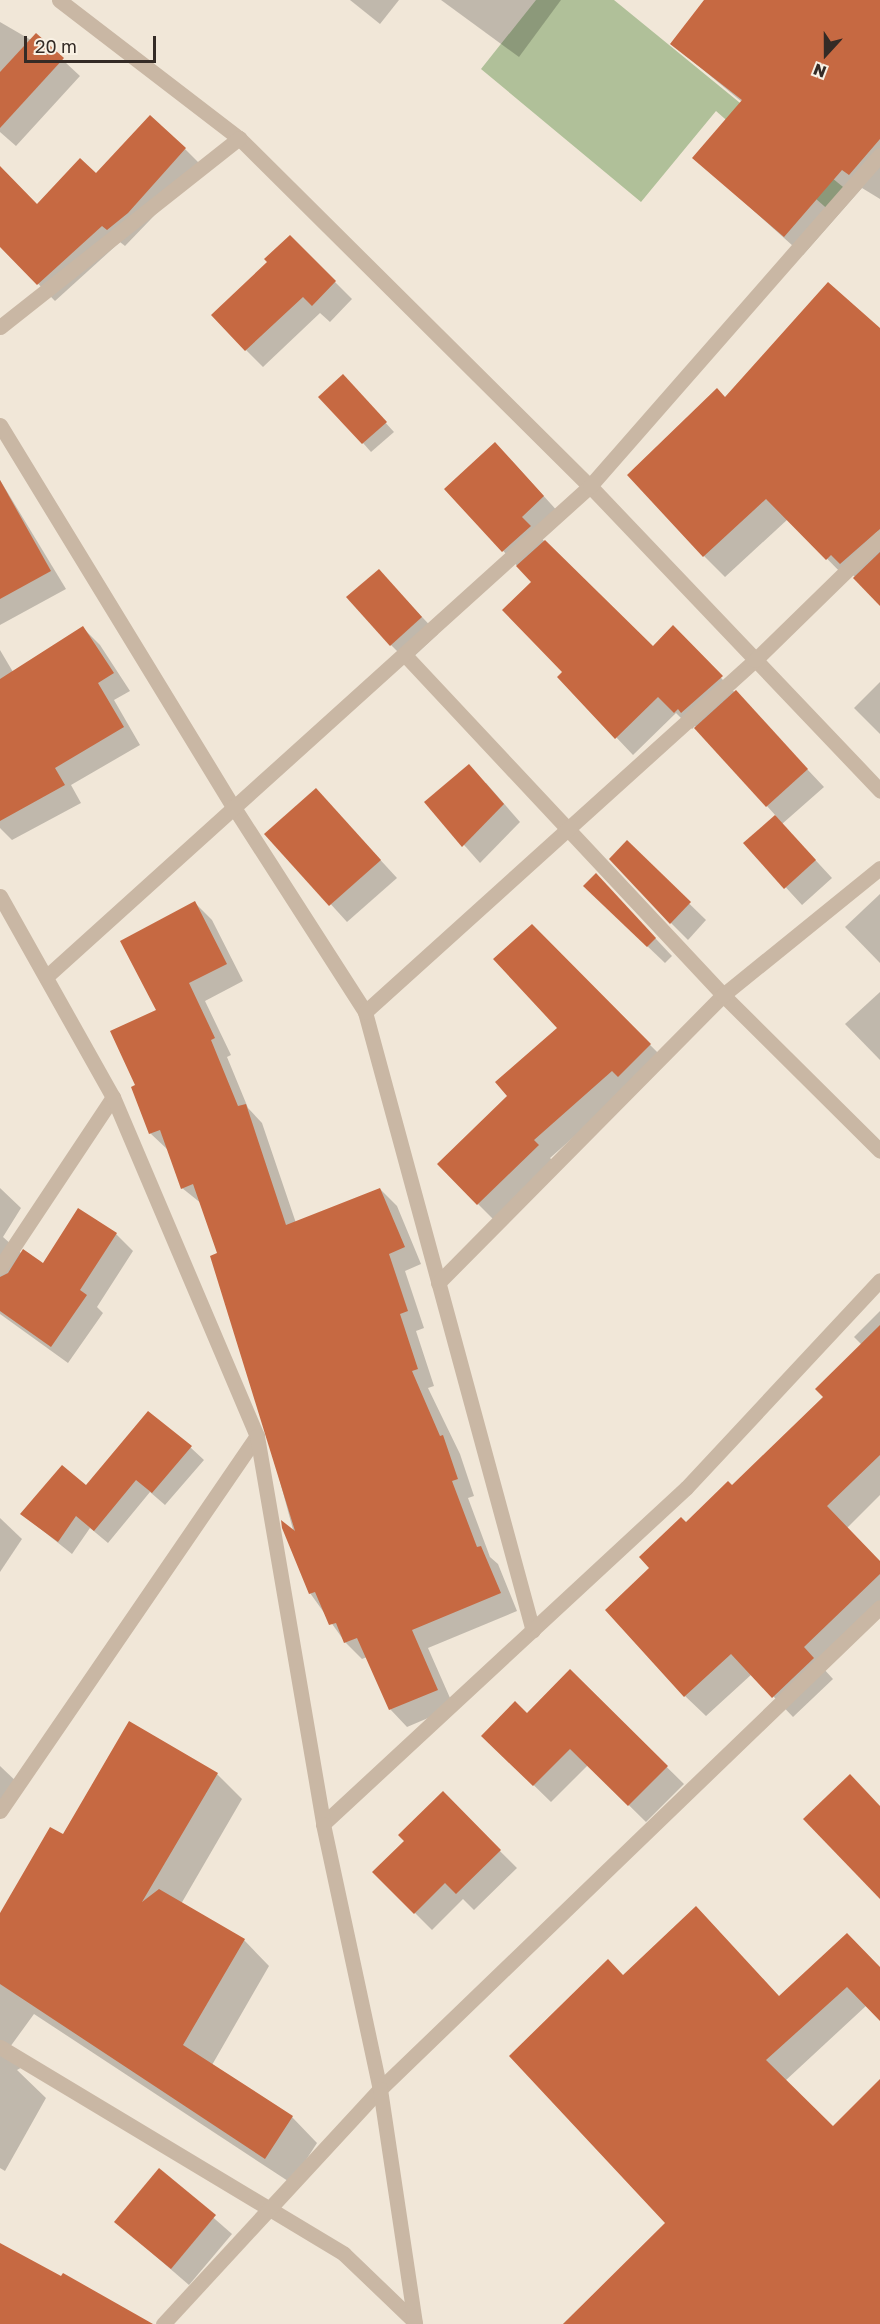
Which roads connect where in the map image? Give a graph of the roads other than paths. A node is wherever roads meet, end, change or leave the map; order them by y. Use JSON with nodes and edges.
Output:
{"nodes":[{"id":1,"x":59,"y":0,"type":"edge"},
{"id":2,"x":239,"y":138,"type":"junction"},
{"id":3,"x":880,"y":155,"type":"edge"},
{"id":4,"x":0,"y":327,"type":"edge"},
{"id":5,"x":0,"y":425,"type":"edge"},
{"id":6,"x":590,"y":486,"type":"junction"},
{"id":7,"x":880,"y":538,"type":"edge"},
{"id":8,"x":404,"y":654,"type":"junction"},
{"id":9,"x":755,"y":660,"type":"junction"},
{"id":10,"x":880,"y":791,"type":"edge"},
{"id":11,"x":233,"y":806,"type":"junction"},
{"id":12,"x":566,"y":830,"type":"junction"},
{"id":13,"x":880,"y":868,"type":"edge"},
{"id":14,"x":0,"y":896,"type":"edge"},
{"id":15,"x":46,"y":977,"type":"junction"},
{"id":16,"x":723,"y":995,"type":"junction"},
{"id":17,"x":365,"y":1012,"type":"junction"},
{"id":18,"x":113,"y":1097,"type":"junction"},
{"id":19,"x":880,"y":1151,"type":"edge"},
{"id":20,"x":0,"y":1268,"type":"edge"},
{"id":21,"x":880,"y":1280,"type":"edge"},
{"id":22,"x":438,"y":1283,"type":"junction"},
{"id":23,"x":257,"y":1436,"type":"junction"},
{"id":24,"x":880,"y":1606,"type":"edge"},
{"id":25,"x":533,"y":1631,"type":"junction"},
{"id":26,"x":0,"y":1811,"type":"edge"},
{"id":27,"x":323,"y":1824,"type":"junction"},
{"id":28,"x":0,"y":2047,"type":"edge"},
{"id":29,"x":380,"y":2089,"type":"junction"},
{"id":30,"x":268,"y":2207,"type":"junction"},
{"id":31,"x":415,"y":2323,"type":"edge"},
{"id":32,"x":163,"y":2324,"type":"edge"}],
"edges":[{"from":1,"to":2,"type":"street"},
{"from":2,"to":4,"type":"street"},
{"from":2,"to":6,"type":"street"},
{"from":3,"to":6,"type":"street"},
{"from":5,"to":11,"type":"street"},
{"from":6,"to":8,"type":"street"},
{"from":6,"to":9,"type":"street"},
{"from":7,"to":9,"type":"street"},
{"from":8,"to":11,"type":"street"},
{"from":8,"to":12,"type":"street"},
{"from":9,"to":10,"type":"street"},
{"from":9,"to":12,"type":"street"},
{"from":11,"to":15,"type":"street"},
{"from":11,"to":17,"type":"street"},
{"from":12,"to":16,"type":"street"},
{"from":12,"to":17,"type":"street"},
{"from":13,"to":16,"type":"street"},
{"from":14,"to":15,"type":"street"},
{"from":15,"to":18,"type":"street"},
{"from":16,"to":19,"type":"street"},
{"from":16,"to":22,"type":"street"},
{"from":17,"to":22,"type":"street"},
{"from":18,"to":20,"type":"street"},
{"from":18,"to":23,"type":"street"},
{"from":21,"to":25,"type":"street"},
{"from":22,"to":25,"type":"street"},
{"from":23,"to":26,"type":"street"},
{"from":23,"to":27,"type":"street"},
{"from":24,"to":29,"type":"street"},
{"from":25,"to":27,"type":"street"},
{"from":27,"to":29,"type":"street"},
{"from":28,"to":30,"type":"street"},
{"from":29,"to":30,"type":"street"},
{"from":29,"to":31,"type":"street"},
{"from":30,"to":31,"type":"street"},
{"from":30,"to":32,"type":"street"}]}
